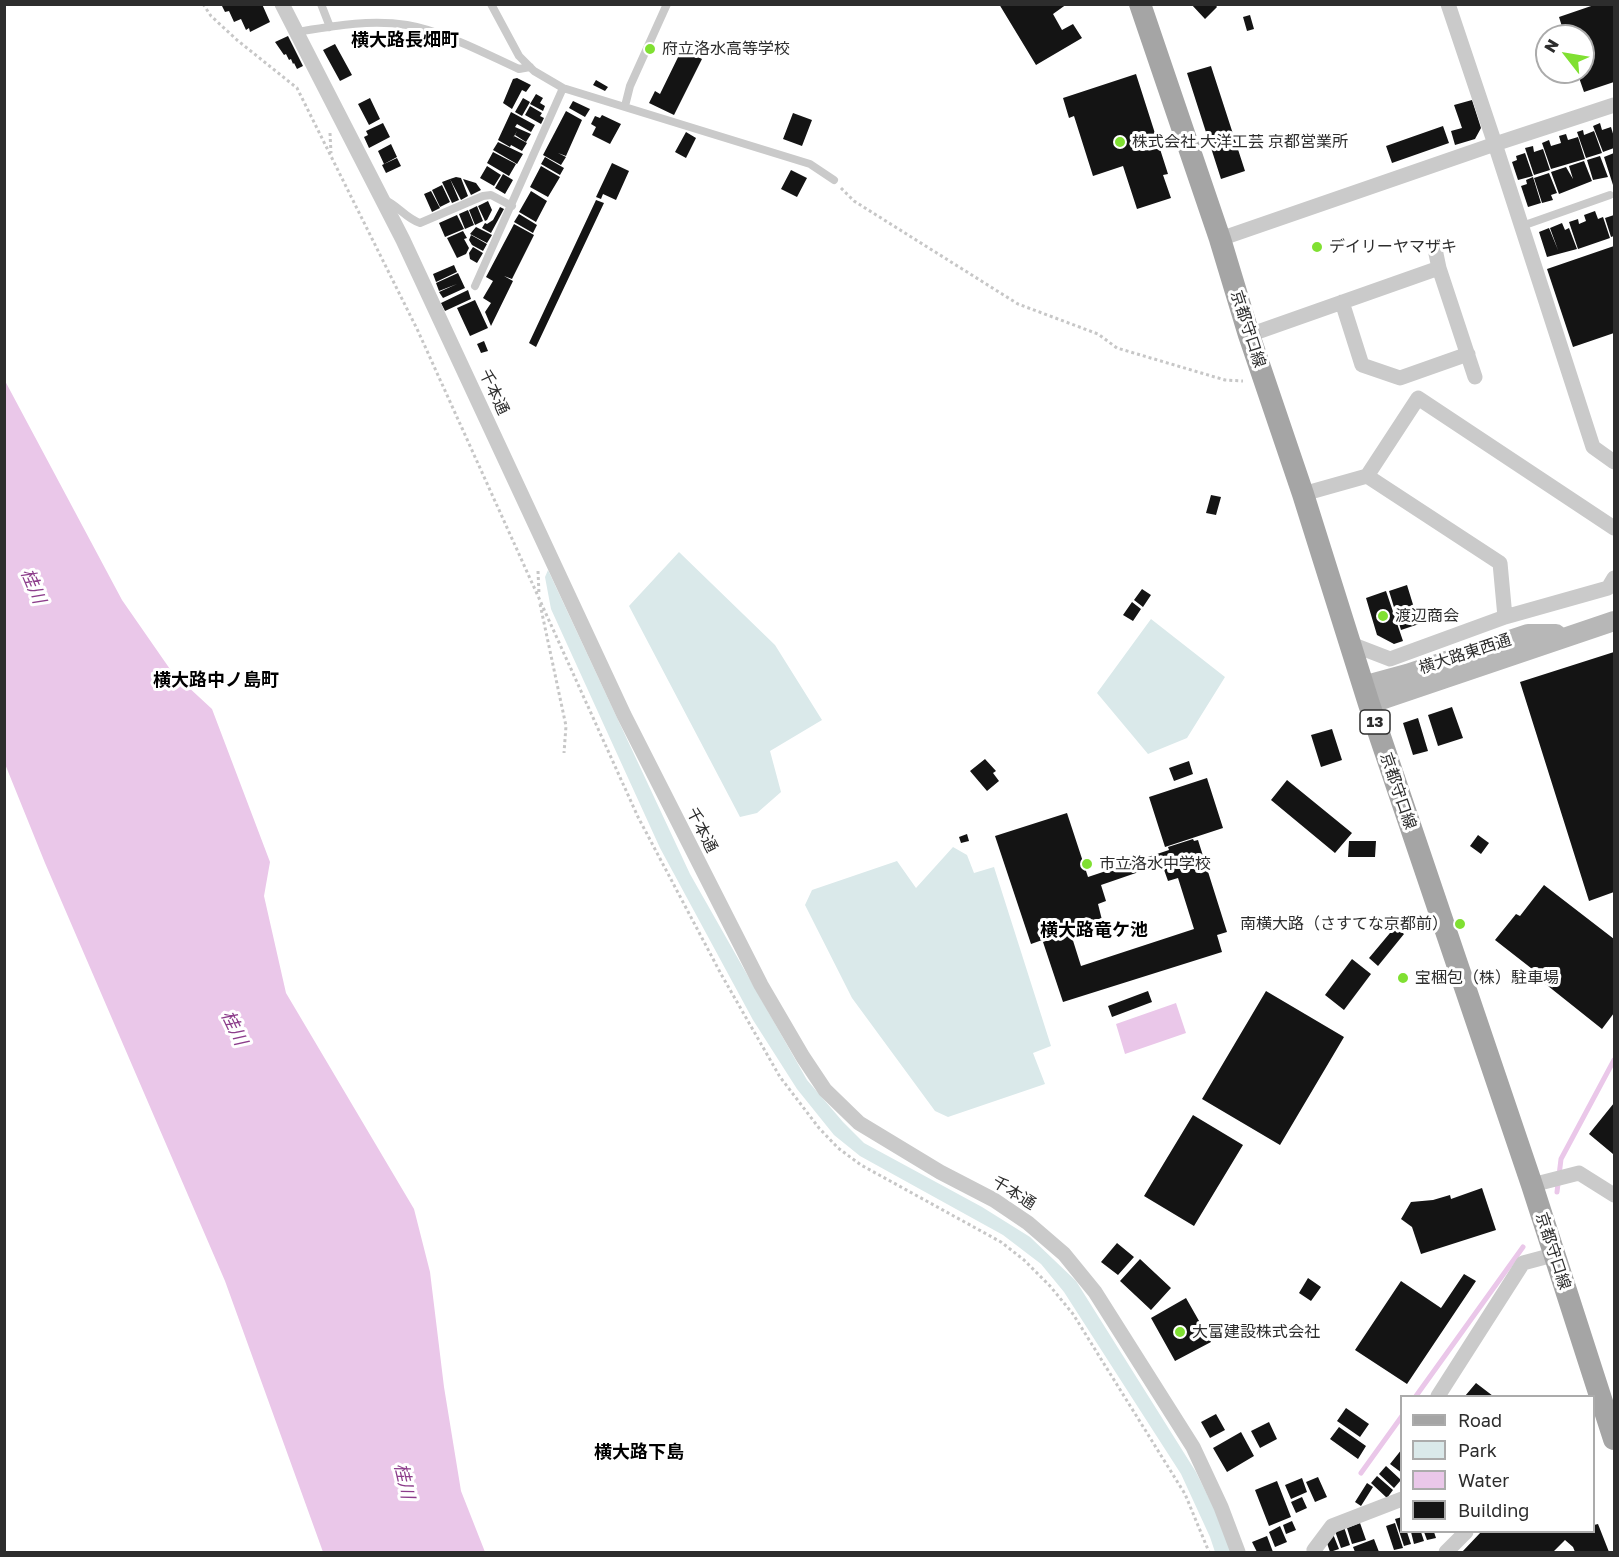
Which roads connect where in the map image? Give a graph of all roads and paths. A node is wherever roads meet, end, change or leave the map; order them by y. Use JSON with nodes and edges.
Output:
{"nodes":[{"id":1,"x":282,"y":4,"type":"edge"},
{"id":2,"x":321,"y":4,"type":"edge"},
{"id":3,"x":491,"y":4,"type":"edge"},
{"id":4,"x":667,"y":4,"type":"edge"},
{"id":5,"x":1140,"y":4,"type":"edge"},
{"id":6,"x":1448,"y":4,"type":"edge"},
{"id":7,"x":330,"y":27,"type":"junction"},
{"id":8,"x":297,"y":32,"type":"junction"},
{"id":9,"x":530,"y":67,"type":"junction"},
{"id":10,"x":563,"y":88,"type":"junction"},
{"id":11,"x":1614,"y":105,"type":"edge"},
{"id":12,"x":625,"y":106,"type":"junction"},
{"id":13,"x":1495,"y":144,"type":"junction"},
{"id":14,"x":834,"y":180,"type":"joint"},
{"id":15,"x":1610,"y":195,"type":"dead end"},
{"id":16,"x":382,"y":199,"type":"junction"},
{"id":17,"x":512,"y":206,"type":"junction"},
{"id":18,"x":1522,"y":226,"type":"junction"},
{"id":19,"x":1220,"y":239,"type":"junction"},
{"id":20,"x":1435,"y":249,"type":"dead end"},
{"id":21,"x":1439,"y":268,"type":"junction"},
{"id":22,"x":475,"y":286,"type":"dead end"},
{"id":23,"x":1342,"y":302,"type":"junction"},
{"id":24,"x":1249,"y":335,"type":"junction"},
{"id":25,"x":1468,"y":354,"type":"junction"},
{"id":26,"x":1262,"y":373,"type":"junction"},
{"id":27,"x":1475,"y":377,"type":"dead end"},
{"id":28,"x":1614,"y":462,"type":"edge"},
{"id":29,"x":1367,"y":476,"type":"junction"},
{"id":30,"x":1303,"y":494,"type":"junction"},
{"id":31,"x":1614,"y":528,"type":"edge"},
{"id":32,"x":538,"y":565,"type":"dead end"},
{"id":33,"x":1614,"y":578,"type":"edge"},
{"id":34,"x":1505,"y":617,"type":"junction"},
{"id":35,"x":1614,"y":621,"type":"edge"},
{"id":36,"x":1351,"y":644,"type":"junction"},
{"id":37,"x":1366,"y":695,"type":"junction"},
{"id":38,"x":564,"y":753,"type":"dead end"},
{"id":39,"x":1539,"y":1183,"type":"junction"},
{"id":40,"x":1614,"y":1195,"type":"edge"},
{"id":41,"x":1553,"y":1255,"type":"junction"},
{"id":42,"x":1439,"y":1395,"type":"edge"},
{"id":43,"x":1614,"y":1439,"type":"edge"},
{"id":44,"x":1400,"y":1499,"type":"edge"},
{"id":45,"x":1465,"y":1533,"type":"edge"},
{"id":46,"x":1238,"y":1552,"type":"edge"},
{"id":47,"x":1315,"y":1552,"type":"edge"},
{"id":48,"x":1446,"y":1552,"type":"edge"}],
"edges":[{"from":1,"to":8,"type":"street","name":"千本通"},
{"from":2,"to":7,"type":"lane"},
{"from":3,"to":9,"type":"lane"},
{"from":4,"to":12,"type":"lane"},
{"from":5,"to":19,"type":"main road","name":"京都守口線","number":"13"},
{"from":6,"to":13,"type":"street"},
{"from":7,"to":8,"type":"lane"},
{"from":7,"to":9,"type":"lane"},
{"from":8,"to":16,"type":"street","name":"千本通"},
{"from":9,"to":10,"type":"lane"},
{"from":10,"to":12,"type":"lane"},
{"from":10,"to":17,"type":"lane"},
{"from":11,"to":13,"type":"street"},
{"from":12,"to":14,"type":"lane"},
{"from":13,"to":18,"type":"street"},
{"from":13,"to":19,"type":"street"},
{"from":14,"to":26,"type":"path"},
{"from":15,"to":18,"type":"lane"},
{"from":16,"to":17,"type":"lane"},
{"from":16,"to":46,"type":"street","name":"千本通"},
{"from":17,"to":22,"type":"lane"},
{"from":18,"to":28,"type":"street"},
{"from":19,"to":24,"type":"main road","name":"京都守口線","number":"13"},
{"from":20,"to":21,"type":"street"},
{"from":21,"to":23,"type":"street"},
{"from":21,"to":25,"type":"street"},
{"from":23,"to":24,"type":"street"},
{"from":23,"to":25,"type":"street"},
{"from":24,"to":26,"type":"main road","name":"京都守口線","number":"13"},
{"from":25,"to":27,"type":"street"},
{"from":26,"to":30,"type":"main road","name":"京都守口線","number":"13"},
{"from":29,"to":30,"type":"street"},
{"from":29,"to":31,"type":"street"},
{"from":29,"to":34,"type":"street"},
{"from":30,"to":36,"type":"main road","name":"京都守口線","number":"13"},
{"from":32,"to":38,"type":"path"},
{"from":33,"to":34,"type":"street"},
{"from":34,"to":36,"type":"street"},
{"from":35,"to":37,"type":"street","name":"横大路東西通"},
{"from":36,"to":37,"type":"main road","name":"京都守口線","number":"13"},
{"from":37,"to":39,"type":"main road","name":"京都守口線","number":"13"},
{"from":39,"to":40,"type":"street"},
{"from":39,"to":41,"type":"main road","name":"京都守口線","number":"13"},
{"from":41,"to":42,"type":"street"},
{"from":41,"to":43,"type":"main road","name":"京都守口線","number":"13"},
{"from":44,"to":47,"type":"street"},
{"from":45,"to":48,"type":"street"}]}
